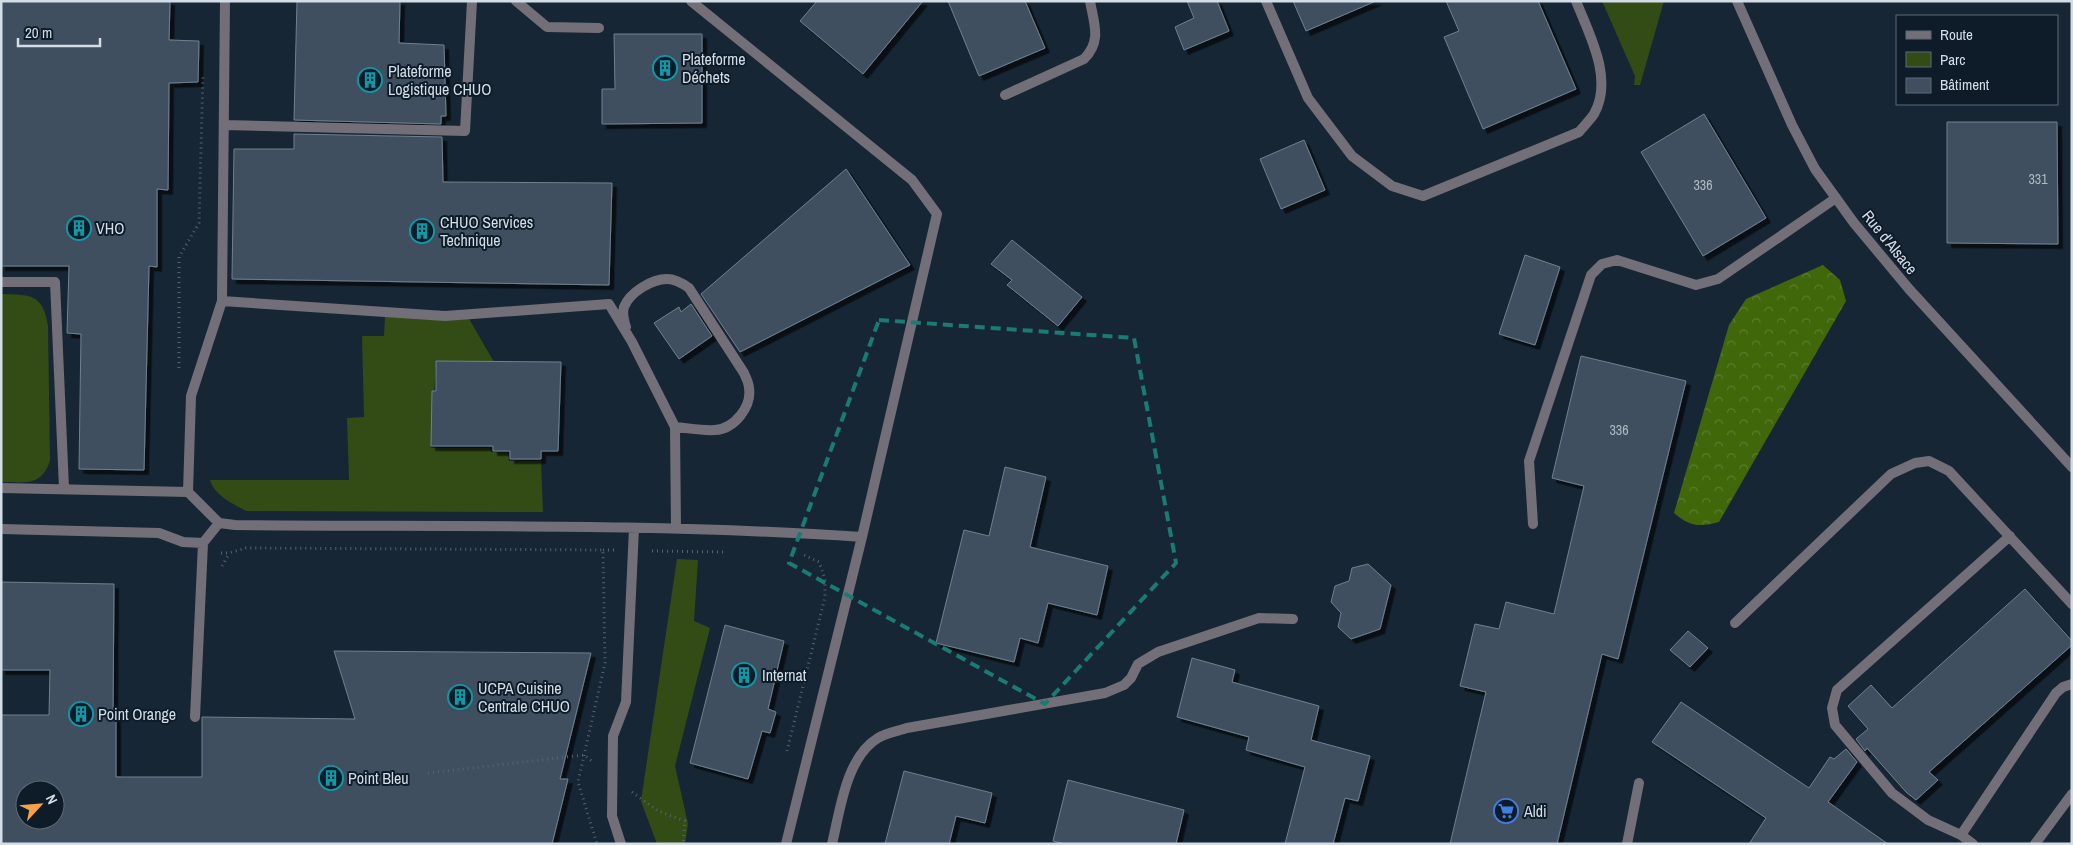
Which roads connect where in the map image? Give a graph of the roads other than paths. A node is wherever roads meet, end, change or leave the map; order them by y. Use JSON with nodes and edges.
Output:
{"nodes":[{"id":1,"x":225,"y":1,"type":"edge"},
{"id":2,"x":472,"y":1,"type":"edge"},
{"id":3,"x":516,"y":1,"type":"edge"},
{"id":4,"x":691,"y":1,"type":"edge"},
{"id":5,"x":1090,"y":1,"type":"edge"},
{"id":6,"x":1266,"y":1,"type":"edge"},
{"id":7,"x":1576,"y":1,"type":"edge"},
{"id":8,"x":1737,"y":1,"type":"edge"},
{"id":9,"x":599,"y":28,"type":"dead end"},
{"id":10,"x":1005,"y":95,"type":"dead end"},
{"id":11,"x":224,"y":125,"type":"junction"},
{"id":12,"x":1836,"y":198,"type":"junction"},
{"id":13,"x":1,"y":282,"type":"edge"},
{"id":14,"x":222,"y":301,"type":"junction"},
{"id":15,"x":632,"y":342,"type":"junction"},
{"id":16,"x":675,"y":427,"type":"junction"},
{"id":17,"x":2072,"y":467,"type":"edge"},
{"id":18,"x":1,"y":488,"type":"edge"},
{"id":19,"x":64,"y":488,"type":"junction"},
{"id":20,"x":188,"y":492,"type":"junction"},
{"id":21,"x":219,"y":523,"type":"junction"},
{"id":22,"x":1533,"y":524,"type":"dead end"},
{"id":23,"x":634,"y":528,"type":"junction"},
{"id":24,"x":676,"y":528,"type":"junction"},
{"id":25,"x":1,"y":529,"type":"edge"},
{"id":26,"x":2010,"y":536,"type":"junction"},
{"id":27,"x":862,"y":537,"type":"junction"},
{"id":28,"x":203,"y":548,"type":"junction"},
{"id":29,"x":2072,"y":604,"type":"edge"},
{"id":30,"x":1292,"y":619,"type":"dead end"},
{"id":31,"x":1735,"y":623,"type":"dead end"},
{"id":32,"x":2072,"y":684,"type":"edge"},
{"id":33,"x":195,"y":716,"type":"dead end"},
{"id":34,"x":1639,"y":782,"type":"dead end"},
{"id":35,"x":2072,"y":794,"type":"edge"},
{"id":36,"x":1961,"y":835,"type":"junction"},
{"id":37,"x":621,"y":844,"type":"edge"},
{"id":38,"x":786,"y":844,"type":"edge"},
{"id":39,"x":832,"y":844,"type":"edge"},
{"id":40,"x":1627,"y":844,"type":"edge"},
{"id":41,"x":1973,"y":844,"type":"edge"},
{"id":42,"x":2035,"y":844,"type":"edge"}],
"edges":[{"from":1,"to":11,"type":"street"},
{"from":2,"to":11,"type":"street"},
{"from":3,"to":9,"type":"street"},
{"from":4,"to":27,"type":"street"},
{"from":5,"to":10,"type":"street"},
{"from":6,"to":7,"type":"street"},
{"from":8,"to":12,"type":"street","name":"Rue d'Alsace"},
{"from":11,"to":14,"type":"street"},
{"from":12,"to":17,"type":"street","name":"Rue d'Alsace"},
{"from":12,"to":22,"type":"street"},
{"from":13,"to":19,"type":"street"},
{"from":14,"to":15,"type":"street"},
{"from":14,"to":20,"type":"street"},
{"from":15,"to":16,"type":"street"},
{"from":15,"to":16,"type":"street"},
{"from":16,"to":24,"type":"street"},
{"from":18,"to":19,"type":"street"},
{"from":19,"to":20,"type":"street"},
{"from":20,"to":21,"type":"street"},
{"from":21,"to":23,"type":"street"},
{"from":21,"to":28,"type":"street"},
{"from":23,"to":24,"type":"street"},
{"from":23,"to":37,"type":"street"},
{"from":24,"to":27,"type":"street"},
{"from":25,"to":28,"type":"street"},
{"from":26,"to":29,"type":"street"},
{"from":26,"to":31,"type":"street"},
{"from":26,"to":36,"type":"street"},
{"from":27,"to":38,"type":"street"},
{"from":28,"to":33,"type":"street"},
{"from":30,"to":39,"type":"street"},
{"from":32,"to":36,"type":"street"},
{"from":34,"to":40,"type":"street"},
{"from":35,"to":42,"type":"street"},
{"from":36,"to":41,"type":"street"}]}
